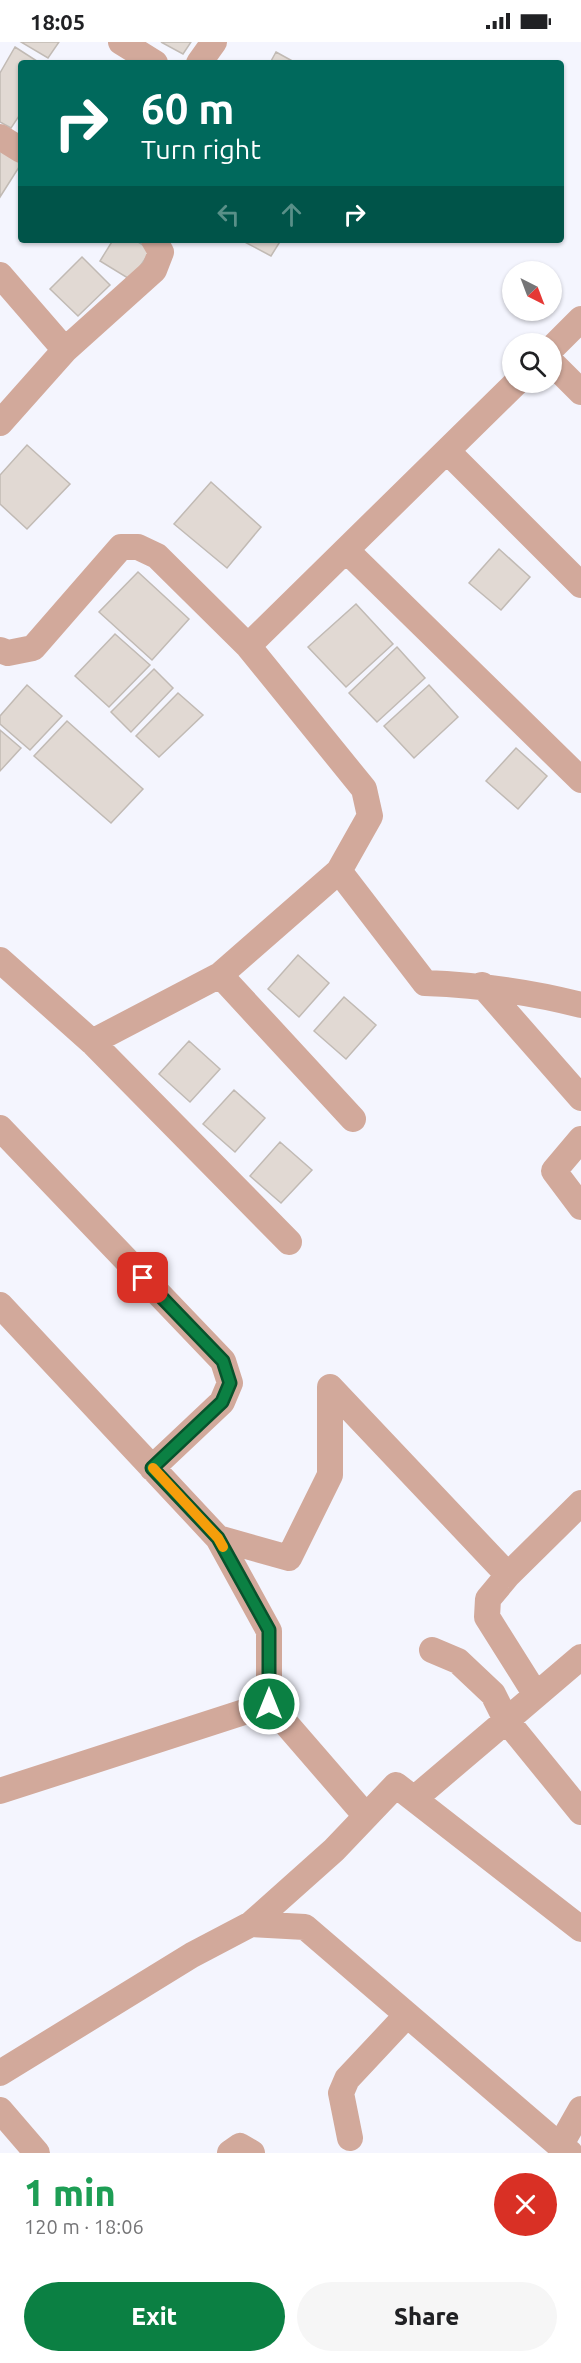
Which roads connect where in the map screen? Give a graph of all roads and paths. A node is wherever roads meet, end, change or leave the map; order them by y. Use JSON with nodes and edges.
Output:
{"nodes":[{"id":1,"x":120,"y":42,"type":"edge"},
{"id":2,"x":214,"y":42,"type":"edge"},
{"id":3,"x":150,"y":60,"type":"edge"},
{"id":4,"x":201,"y":60,"type":"edge"},
{"id":5,"x":0,"y":137,"type":"edge"},
{"id":6,"x":18,"y":148,"type":"edge"},
{"id":7,"x":156,"y":243,"type":"edge"},
{"id":8,"x":0,"y":275,"type":"edge"},
{"id":9,"x":581,"y":319,"type":"edge"},
{"id":10,"x":562,"y":338,"type":"edge"},
{"id":11,"x":65,"y":350,"type":"junction"},
{"id":12,"x":562,"y":373,"type":"edge"},
{"id":13,"x":506,"y":393,"type":"edge"},
{"id":14,"x":581,"y":393,"type":"edge"},
{"id":15,"x":0,"y":423,"type":"edge"},
{"id":16,"x":447,"y":451,"type":"junction"},
{"id":17,"x":346,"y":550,"type":"junction"},
{"id":18,"x":581,"y":585,"type":"edge"},
{"id":19,"x":248,"y":646,"type":"junction"},
{"id":20,"x":0,"y":650,"type":"edge"},
{"id":21,"x":580,"y":776,"type":"edge"},
{"id":22,"x":339,"y":871,"type":"junction"},
{"id":23,"x":0,"y":960,"type":"edge"},
{"id":24,"x":220,"y":975,"type":"junction"},
{"id":25,"x":482,"y":985,"type":"junction"},
{"id":26,"x":581,"y":1005,"type":"edge"},
{"id":27,"x":92,"y":1042,"type":"junction"},
{"id":28,"x":581,"y":1098,"type":"edge"},
{"id":29,"x":353,"y":1119,"type":"dead end"},
{"id":30,"x":0,"y":1128,"type":"edge"},
{"id":31,"x":581,"y":1139,"type":"edge"},
{"id":32,"x":581,"y":1207,"type":"edge"},
{"id":33,"x":289,"y":1242,"type":"dead end"},
{"id":34,"x":0,"y":1305,"type":"edge"},
{"id":35,"x":152,"y":1468,"type":"junction"},
{"id":36,"x":581,"y":1503,"type":"edge"},
{"id":37,"x":218,"y":1538,"type":"junction"},
{"id":38,"x":508,"y":1575,"type":"junction"},
{"id":39,"x":432,"y":1650,"type":"dead end"},
{"id":40,"x":581,"y":1658,"type":"edge"},
{"id":41,"x":536,"y":1695,"type":"junction"},
{"id":42,"x":269,"y":1704,"type":"junction"},
{"id":43,"x":506,"y":1720,"type":"junction"},
{"id":44,"x":0,"y":1791,"type":"edge"},
{"id":45,"x":414,"y":1799,"type":"junction"},
{"id":46,"x":581,"y":1812,"type":"edge"},
{"id":47,"x":366,"y":1816,"type":"junction"},
{"id":48,"x":251,"y":1924,"type":"junction"},
{"id":49,"x":581,"y":1929,"type":"edge"},
{"id":50,"x":407,"y":2015,"type":"junction"},
{"id":51,"x":0,"y":2073,"type":"edge"},
{"id":52,"x":581,"y":2109,"type":"edge"},
{"id":53,"x":0,"y":2110,"type":"edge"},
{"id":54,"x":350,"y":2138,"type":"dead end"},
{"id":55,"x":565,"y":2150,"type":"edge"},
{"id":56,"x":37,"y":2153,"type":"edge"},
{"id":57,"x":230,"y":2153,"type":"edge"},
{"id":58,"x":252,"y":2153,"type":"edge"}],
"edges":[{"from":1,"to":3,"type":"street"},
{"from":2,"to":4,"type":"street"},
{"from":5,"to":6,"type":"street"},
{"from":7,"to":11,"type":"street"},
{"from":8,"to":11,"type":"street"},
{"from":9,"to":10,"type":"street"},
{"from":11,"to":15,"type":"street"},
{"from":12,"to":14,"type":"street"},
{"from":13,"to":16,"type":"street"},
{"from":16,"to":17,"type":"street"},
{"from":16,"to":18,"type":"street"},
{"from":17,"to":19,"type":"street"},
{"from":17,"to":21,"type":"street"},
{"from":19,"to":20,"type":"street"},
{"from":19,"to":22,"type":"street"},
{"from":22,"to":24,"type":"street"},
{"from":22,"to":25,"type":"street"},
{"from":23,"to":27,"type":"street"},
{"from":24,"to":27,"type":"street"},
{"from":24,"to":29,"type":"street"},
{"from":25,"to":26,"type":"street"},
{"from":25,"to":28,"type":"street"},
{"from":27,"to":33,"type":"street"},
{"from":30,"to":35,"type":"street"},
{"from":31,"to":32,"type":"street"},
{"from":34,"to":35,"type":"street"},
{"from":35,"to":37,"type":"street"},
{"from":36,"to":38,"type":"street"},
{"from":37,"to":38,"type":"street"},
{"from":37,"to":42,"type":"street"},
{"from":38,"to":41,"type":"street"},
{"from":39,"to":43,"type":"street"},
{"from":40,"to":41,"type":"street"},
{"from":41,"to":43,"type":"street"},
{"from":42,"to":44,"type":"street"},
{"from":42,"to":47,"type":"street"},
{"from":43,"to":45,"type":"street"},
{"from":43,"to":46,"type":"street"},
{"from":45,"to":47,"type":"street"},
{"from":45,"to":49,"type":"street"},
{"from":47,"to":48,"type":"street"},
{"from":48,"to":50,"type":"street"},
{"from":48,"to":51,"type":"street"},
{"from":50,"to":54,"type":"street"},
{"from":50,"to":55,"type":"street"},
{"from":52,"to":55,"type":"street"},
{"from":53,"to":56,"type":"street"},
{"from":57,"to":58,"type":"street"}]}
